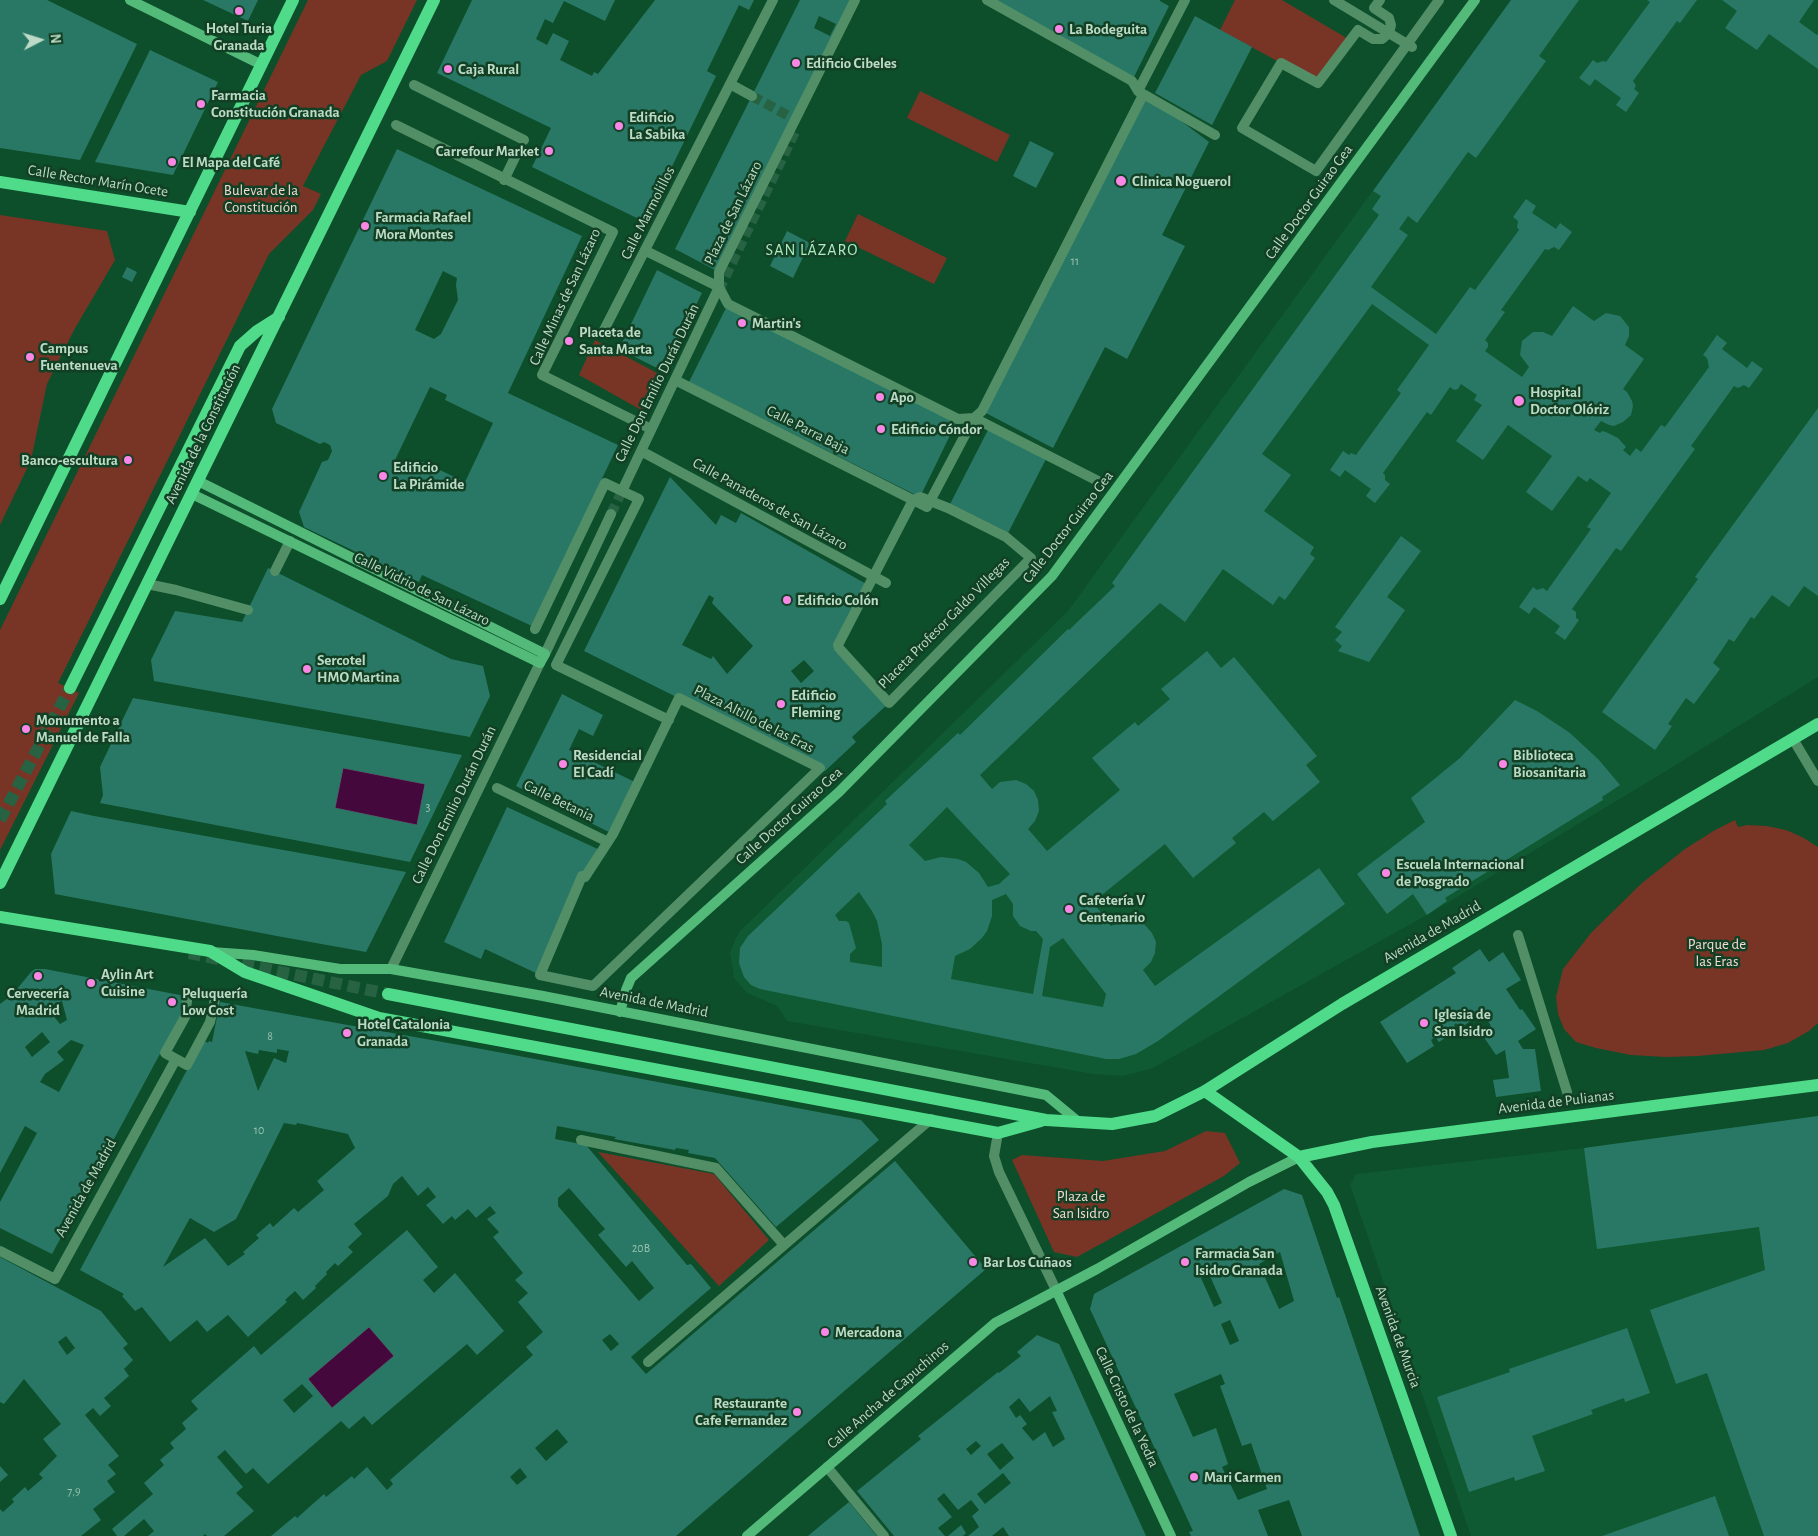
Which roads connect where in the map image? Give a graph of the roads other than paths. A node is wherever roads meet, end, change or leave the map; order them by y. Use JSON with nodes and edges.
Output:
{"nodes":[{"id":1,"x":130,"y":0,"type":"edge"},
{"id":2,"x":293,"y":0,"type":"edge"},
{"id":3,"x":434,"y":0,"type":"edge"},
{"id":4,"x":773,"y":0,"type":"edge"},
{"id":5,"x":855,"y":0,"type":"edge"},
{"id":6,"x":987,"y":0,"type":"edge"},
{"id":7,"x":1185,"y":0,"type":"edge"},
{"id":8,"x":1334,"y":0,"type":"edge"},
{"id":9,"x":1380,"y":0,"type":"edge"},
{"id":10,"x":1438,"y":0,"type":"edge"},
{"id":11,"x":1475,"y":0,"type":"edge"},
{"id":12,"x":1389,"y":33,"type":"junction"},
{"id":13,"x":1410,"y":46,"type":"junction"},
{"id":14,"x":262,"y":65,"type":"junction"},
{"id":15,"x":730,"y":84,"type":"junction"},
{"id":16,"x":414,"y":86,"type":"dead end"},
{"id":17,"x":1138,"y":91,"type":"junction"},
{"id":18,"x":752,"y":96,"type":"tunnel mouth"},
{"id":19,"x":396,"y":125,"type":"dead end"},
{"id":20,"x":1216,"y":134,"type":"dead end"},
{"id":21,"x":524,"y":140,"type":"dead end"},
{"id":22,"x":518,"y":153,"type":"dead end"},
{"id":23,"x":504,"y":180,"type":"junction"},
{"id":24,"x":0,"y":182,"type":"edge"},
{"id":25,"x":190,"y":212,"type":"junction"},
{"id":26,"x":646,"y":250,"type":"junction"},
{"id":27,"x":719,"y":288,"type":"junction"},
{"id":28,"x":279,"y":317,"type":"junction"},
{"id":29,"x":603,"y":332,"type":"dead end"},
{"id":30,"x":675,"y":380,"type":"junction"},
{"id":31,"x":974,"y":418,"type":"junction"},
{"id":32,"x":652,"y":429,"type":"junction"},
{"id":33,"x":641,"y":451,"type":"junction"},
{"id":34,"x":198,"y":481,"type":"junction"},
{"id":35,"x":1098,"y":481,"type":"dead end"},
{"id":36,"x":622,"y":491,"type":"junction"},
{"id":37,"x":192,"y":494,"type":"junction"},
{"id":38,"x":913,"y":500,"type":"junction"},
{"id":39,"x":928,"y":503,"type":"junction"},
{"id":40,"x":612,"y":514,"type":"tunnel mouth"},
{"id":41,"x":296,"y":530,"type":"junction"},
{"id":42,"x":290,"y":541,"type":"junction"},
{"id":43,"x":275,"y":571,"type":"dead end"},
{"id":44,"x":872,"y":577,"type":"junction"},
{"id":45,"x":886,"y":583,"type":"dead end"},
{"id":46,"x":147,"y":584,"type":"junction"},
{"id":47,"x":0,"y":599,"type":"edge"},
{"id":48,"x":248,"y":610,"type":"dead end"},
{"id":49,"x":535,"y":629,"type":"dead end"},
{"id":50,"x":542,"y":659,"type":"junction"},
{"id":51,"x":70,"y":688,"type":"tunnel mouth"},
{"id":52,"x":669,"y":720,"type":"junction"},
{"id":53,"x":1818,"y":724,"type":"edge"},
{"id":54,"x":1793,"y":739,"type":"junction"},
{"id":55,"x":1818,"y":781,"type":"edge"},
{"id":56,"x":497,"y":788,"type":"dead end"},
{"id":57,"x":608,"y":842,"type":"junction"},
{"id":58,"x":0,"y":883,"type":"edge"},
{"id":59,"x":0,"y":917,"type":"edge"},
{"id":60,"x":1518,"y":935,"type":"dead end"},
{"id":61,"x":210,"y":952,"type":"junction"},
{"id":62,"x":391,"y":969,"type":"junction"},
{"id":63,"x":188,"y":993,"type":"dead end"},
{"id":64,"x":388,"y":994,"type":"tunnel mouth"},
{"id":65,"x":214,"y":999,"type":"dead end"},
{"id":66,"x":620,"y":1012,"type":"junction"},
{"id":67,"x":176,"y":1059,"type":"junction"},
{"id":68,"x":1818,"y":1085,"type":"edge"},
{"id":69,"x":1205,"y":1091,"type":"junction"},
{"id":70,"x":1567,"y":1092,"type":"dead end"},
{"id":71,"x":930,"y":1119,"type":"junction"},
{"id":72,"x":1046,"y":1120,"type":"junction"},
{"id":73,"x":1080,"y":1123,"type":"junction"},
{"id":74,"x":998,"y":1133,"type":"junction"},
{"id":75,"x":581,"y":1140,"type":"dead end"},
{"id":76,"x":1299,"y":1157,"type":"junction"},
{"id":77,"x":784,"y":1245,"type":"junction"},
{"id":78,"x":0,"y":1251,"type":"edge"},
{"id":79,"x":1056,"y":1290,"type":"junction"},
{"id":80,"x":648,"y":1362,"type":"dead end"},
{"id":81,"x":827,"y":1467,"type":"junction"},
{"id":82,"x":748,"y":1536,"type":"edge"},
{"id":83,"x":884,"y":1536,"type":"edge"},
{"id":84,"x":1171,"y":1536,"type":"edge"},
{"id":85,"x":1451,"y":1536,"type":"edge"}],
"edges":[{"from":1,"to":14,"type":"street"},
{"from":2,"to":14,"type":"main road"},
{"from":3,"to":28,"type":"main road","name":"Avenida de la Constitución"},
{"from":4,"to":15,"type":"street","name":"Calle Marmolillos"},
{"from":5,"to":27,"type":"street","name":"Plaza de San Lázaro"},
{"from":6,"to":17,"type":"street"},
{"from":7,"to":17,"type":"street"},
{"from":8,"to":12,"type":"street"},
{"from":9,"to":12,"type":"street"},
{"from":10,"to":13,"type":"street"},
{"from":11,"to":66,"type":"street","name":"Calle Doctor Guirao Gea"},
{"from":12,"to":13,"type":"street"},
{"from":12,"to":13,"type":"street"},
{"from":14,"to":25,"type":"main road"},
{"from":15,"to":18,"type":"street"},
{"from":15,"to":26,"type":"street","name":"Calle Marmolillos"},
{"from":16,"to":21,"type":"street"},
{"from":17,"to":20,"type":"street"},
{"from":17,"to":31,"type":"street"},
{"from":19,"to":23,"type":"street","name":"Calle Minas de San Lázaro"},
{"from":22,"to":23,"type":"street"},
{"from":23,"to":32,"type":"street","name":"Calle Minas de San Lázaro"},
{"from":24,"to":25,"type":"main road","name":"Calle Rector Marín Ocete"},
{"from":25,"to":47,"type":"main road"},
{"from":26,"to":27,"type":"street"},
{"from":26,"to":29,"type":"street","name":"Calle Marmolillos"},
{"from":27,"to":30,"type":"street","name":"Calle Don Emilio Durán Durán"},
{"from":27,"to":31,"type":"street","name":"Plaza de San Lázaro"},
{"from":28,"to":34,"type":"main road","name":"Avenida de la Constitución"},
{"from":28,"to":51,"type":"main road"},
{"from":30,"to":32,"type":"street","name":"Calle Don Emilio Durán Durán"},
{"from":30,"to":38,"type":"street","name":"Calle Parra Baja"},
{"from":31,"to":35,"type":"street","name":"Plaza de San Lázaro"},
{"from":31,"to":39,"type":"street"},
{"from":32,"to":33,"type":"street","name":"Calle Don Emilio Durán Durán"},
{"from":33,"to":36,"type":"street","name":"Calle Don Emilio Durán Durán"},
{"from":33,"to":44,"type":"street","name":"Calle Panaderos de San Lázaro"},
{"from":34,"to":37,"type":"main road","name":"Avenida de la Constitución"},
{"from":34,"to":41,"type":"street","name":"Calle Vidrio de San Lázaro"},
{"from":36,"to":49,"type":"street"},
{"from":36,"to":52,"type":"street"},
{"from":37,"to":42,"type":"street","name":"Calle Vidrio de San Lázaro"},
{"from":37,"to":46,"type":"main road","name":"Avenida de la Constitución"},
{"from":38,"to":39,"type":"street","name":"Calle Parra Baja"},
{"from":38,"to":44,"type":"street","name":"Placeta Profesor Galdo Villegas"},
{"from":39,"to":44,"type":"street","name":"Placeta Profesor Galdo Villegas"},
{"from":40,"to":50,"type":"street","name":"Calle Don Emilio Durán Durán"},
{"from":41,"to":42,"type":"street"},
{"from":41,"to":50,"type":"street","name":"Calle Vidrio de San Lázaro"},
{"from":42,"to":43,"type":"street"},
{"from":42,"to":50,"type":"street","name":"Calle Vidrio de San Lázaro"},
{"from":44,"to":45,"type":"street","name":"Calle Panaderos de San Lázaro"},
{"from":46,"to":48,"type":"street"},
{"from":46,"to":58,"type":"main road","name":"Avenida de la Constitución"},
{"from":50,"to":62,"type":"street","name":"Calle Don Emilio Durán Durán"},
{"from":52,"to":57,"type":"street","name":"Plaza Altillo de las Eras"},
{"from":52,"to":57,"type":"street","name":"Plaza Altillo de las Eras"},
{"from":53,"to":54,"type":"main road","name":"Avenida de Madrid"},
{"from":54,"to":55,"type":"street"},
{"from":54,"to":69,"type":"main road","name":"Avenida de Madrid"},
{"from":56,"to":57,"type":"street","name":"Calle Betania"},
{"from":59,"to":61,"type":"main road","name":"Avenida de Madrid"},
{"from":60,"to":70,"type":"street"},
{"from":61,"to":62,"type":"street","name":"Avenida de Madrid"},
{"from":61,"to":71,"type":"main road","name":"Avenida de Madrid"},
{"from":62,"to":66,"type":"street","name":"Avenida de Madrid"},
{"from":63,"to":67,"type":"street"},
{"from":64,"to":72,"type":"main road","name":"Avenida de Madrid"},
{"from":65,"to":67,"type":"street"},
{"from":66,"to":73,"type":"street","name":"Avenida de Madrid"},
{"from":67,"to":78,"type":"street","name":"Avenida de Madrid"},
{"from":68,"to":76,"type":"main road","name":"Avenida de Pulianas"},
{"from":69,"to":73,"type":"main road","name":"Avenida de Madrid"},
{"from":69,"to":76,"type":"main road"},
{"from":71,"to":74,"type":"main road","name":"Avenida de Madrid"},
{"from":71,"to":77,"type":"street"},
{"from":72,"to":73,"type":"main road","name":"Avenida de Madrid"},
{"from":72,"to":74,"type":"main road","name":"Avenida de Madrid"},
{"from":74,"to":79,"type":"street"},
{"from":75,"to":77,"type":"street"},
{"from":76,"to":79,"type":"street"},
{"from":76,"to":85,"type":"main road","name":"Avenida de Murcia"},
{"from":77,"to":80,"type":"street"},
{"from":79,"to":81,"type":"street","name":"Calle Ancha de Capuchinos"},
{"from":79,"to":84,"type":"street","name":"Calle Cristo de la Yedra"},
{"from":81,"to":82,"type":"street","name":"Calle Ancha de Capuchinos"},
{"from":81,"to":83,"type":"street"}]}
